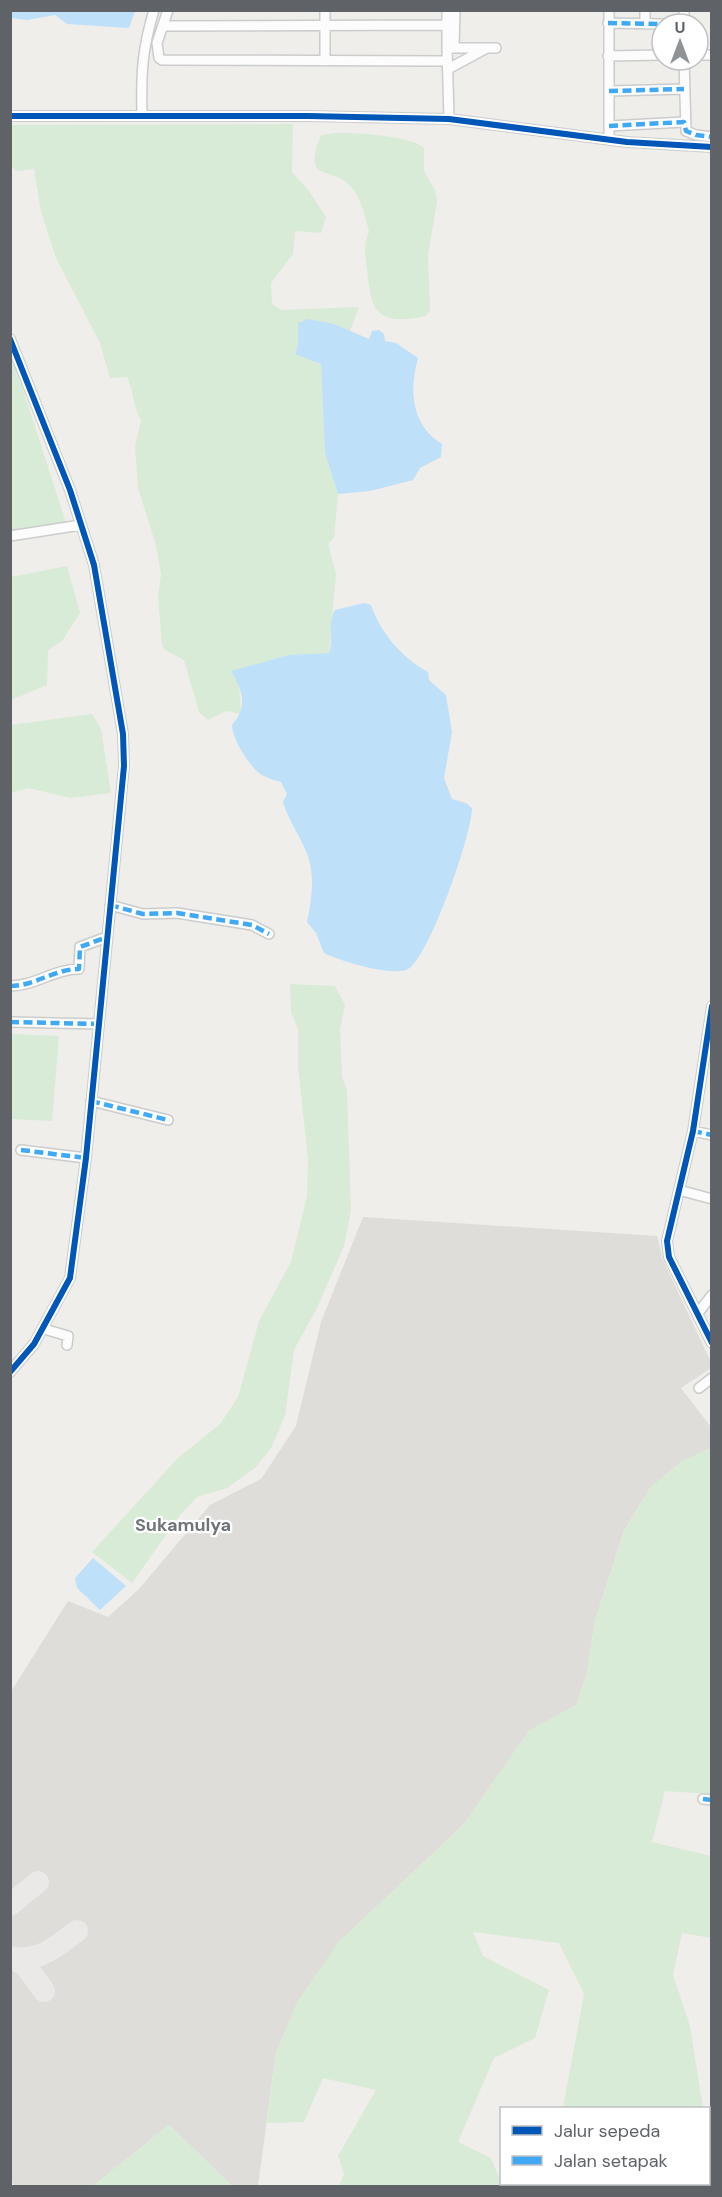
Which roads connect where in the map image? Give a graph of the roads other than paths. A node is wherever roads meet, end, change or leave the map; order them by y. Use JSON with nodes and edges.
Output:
{"nodes":[{"id":1,"x":154,"y":10,"type":"edge"},
{"id":2,"x":168,"y":10,"type":"edge"},
{"id":3,"x":325,"y":10,"type":"edge"},
{"id":4,"x":447,"y":10,"type":"edge"},
{"id":5,"x":455,"y":10,"type":"edge"},
{"id":6,"x":609,"y":10,"type":"edge"},
{"id":7,"x":645,"y":10,"type":"edge"},
{"id":8,"x":608,"y":23,"type":"junction"},
{"id":9,"x":645,"y":24,"type":"junction"},
{"id":10,"x":650,"y":24,"type":"edge"},
{"id":11,"x":447,"y":25,"type":"junction"},
{"id":12,"x":163,"y":26,"type":"junction"},
{"id":13,"x":325,"y":26,"type":"junction"},
{"id":14,"x":450,"y":48,"type":"junction"},
{"id":15,"x":650,"y":55,"type":"edge"},
{"id":16,"x":608,"y":56,"type":"junction"},
{"id":17,"x":325,"y":61,"type":"junction"},
{"id":18,"x":448,"y":65,"type":"junction"},
{"id":19,"x":684,"y":72,"type":"edge"},
{"id":20,"x":684,"y":89,"type":"junction"},
{"id":21,"x":609,"y":91,"type":"junction"},
{"id":22,"x":142,"y":115,"type":"junction"},
{"id":23,"x":10,"y":116,"type":"edge"},
{"id":24,"x":449,"y":119,"type":"junction"},
{"id":25,"x":684,"y":122,"type":"junction"},
{"id":26,"x":609,"y":126,"type":"junction"},
{"id":27,"x":711,"y":137,"type":"edge"},
{"id":28,"x":609,"y":138,"type":"junction"},
{"id":29,"x":711,"y":147,"type":"edge"},
{"id":30,"x":10,"y":339,"type":"edge"},
{"id":31,"x":81,"y":525,"type":"junction"},
{"id":32,"x":10,"y":536,"type":"edge"},
{"id":33,"x":110,"y":905,"type":"junction"},
{"id":34,"x":269,"y":934,"type":"dead end"},
{"id":35,"x":107,"y":937,"type":"junction"},
{"id":36,"x":10,"y":986,"type":"edge"},
{"id":37,"x":711,"y":1006,"type":"edge"},
{"id":38,"x":711,"y":1017,"type":"edge"},
{"id":39,"x":10,"y":1022,"type":"edge"},
{"id":40,"x":99,"y":1024,"type":"junction"},
{"id":41,"x":707,"y":1074,"type":"edge"},
{"id":42,"x":91,"y":1101,"type":"junction"},
{"id":43,"x":168,"y":1120,"type":"dead end"},
{"id":44,"x":693,"y":1131,"type":"junction"},
{"id":45,"x":711,"y":1135,"type":"edge"},
{"id":46,"x":21,"y":1150,"type":"dead end"},
{"id":47,"x":86,"y":1158,"type":"junction"},
{"id":48,"x":679,"y":1190,"type":"junction"},
{"id":49,"x":711,"y":1198,"type":"edge"},
{"id":50,"x":711,"y":1296,"type":"edge"},
{"id":51,"x":698,"y":1313,"type":"junction"},
{"id":52,"x":44,"y":1329,"type":"junction"},
{"id":53,"x":711,"y":1343,"type":"edge"},
{"id":54,"x":67,"y":1345,"type":"dead end"},
{"id":55,"x":10,"y":1372,"type":"edge"},
{"id":56,"x":711,"y":1378,"type":"edge"},
{"id":57,"x":699,"y":1388,"type":"dead end"}],
"edges":[{"from":1,"to":22,"type":"street"},
{"from":2,"to":12,"type":"street"},
{"from":3,"to":13,"type":"street"},
{"from":4,"to":11,"type":"street"},
{"from":5,"to":14,"type":"street"},
{"from":6,"to":8,"type":"street"},
{"from":7,"to":9,"type":"street"},
{"from":8,"to":9,"type":"street"},
{"from":8,"to":16,"type":"street"},
{"from":9,"to":10,"type":"street"},
{"from":11,"to":13,"type":"street"},
{"from":11,"to":14,"type":"street"},
{"from":12,"to":13,"type":"street"},
{"from":12,"to":17,"type":"street"},
{"from":13,"to":17,"type":"street"},
{"from":14,"to":18,"type":"street"},
{"from":14,"to":18,"type":"street"},
{"from":15,"to":16,"type":"street"},
{"from":16,"to":21,"type":"street"},
{"from":17,"to":18,"type":"street"},
{"from":18,"to":24,"type":"street"},
{"from":19,"to":20,"type":"street"},
{"from":20,"to":21,"type":"street"},
{"from":20,"to":25,"type":"street"},
{"from":21,"to":26,"type":"street"},
{"from":22,"to":23,"type":"street"},
{"from":22,"to":24,"type":"street"},
{"from":24,"to":28,"type":"street"},
{"from":25,"to":26,"type":"street"},
{"from":25,"to":27,"type":"street"},
{"from":26,"to":28,"type":"street"},
{"from":28,"to":29,"type":"street"},
{"from":30,"to":31,"type":"street"},
{"from":31,"to":32,"type":"street"},
{"from":31,"to":33,"type":"street"},
{"from":33,"to":34,"type":"street"},
{"from":33,"to":35,"type":"street"},
{"from":35,"to":36,"type":"street"},
{"from":35,"to":40,"type":"street"},
{"from":37,"to":38,"type":"street"},
{"from":38,"to":41,"type":"street"},
{"from":39,"to":40,"type":"street"},
{"from":40,"to":42,"type":"street"},
{"from":41,"to":44,"type":"street"},
{"from":42,"to":43,"type":"street"},
{"from":42,"to":47,"type":"street"},
{"from":44,"to":45,"type":"street"},
{"from":44,"to":48,"type":"street"},
{"from":46,"to":47,"type":"street"},
{"from":47,"to":52,"type":"street"},
{"from":48,"to":49,"type":"street"},
{"from":48,"to":51,"type":"street"},
{"from":50,"to":51,"type":"street"},
{"from":51,"to":53,"type":"street"},
{"from":52,"to":54,"type":"street"},
{"from":52,"to":55,"type":"street"},
{"from":56,"to":57,"type":"street"}]}
